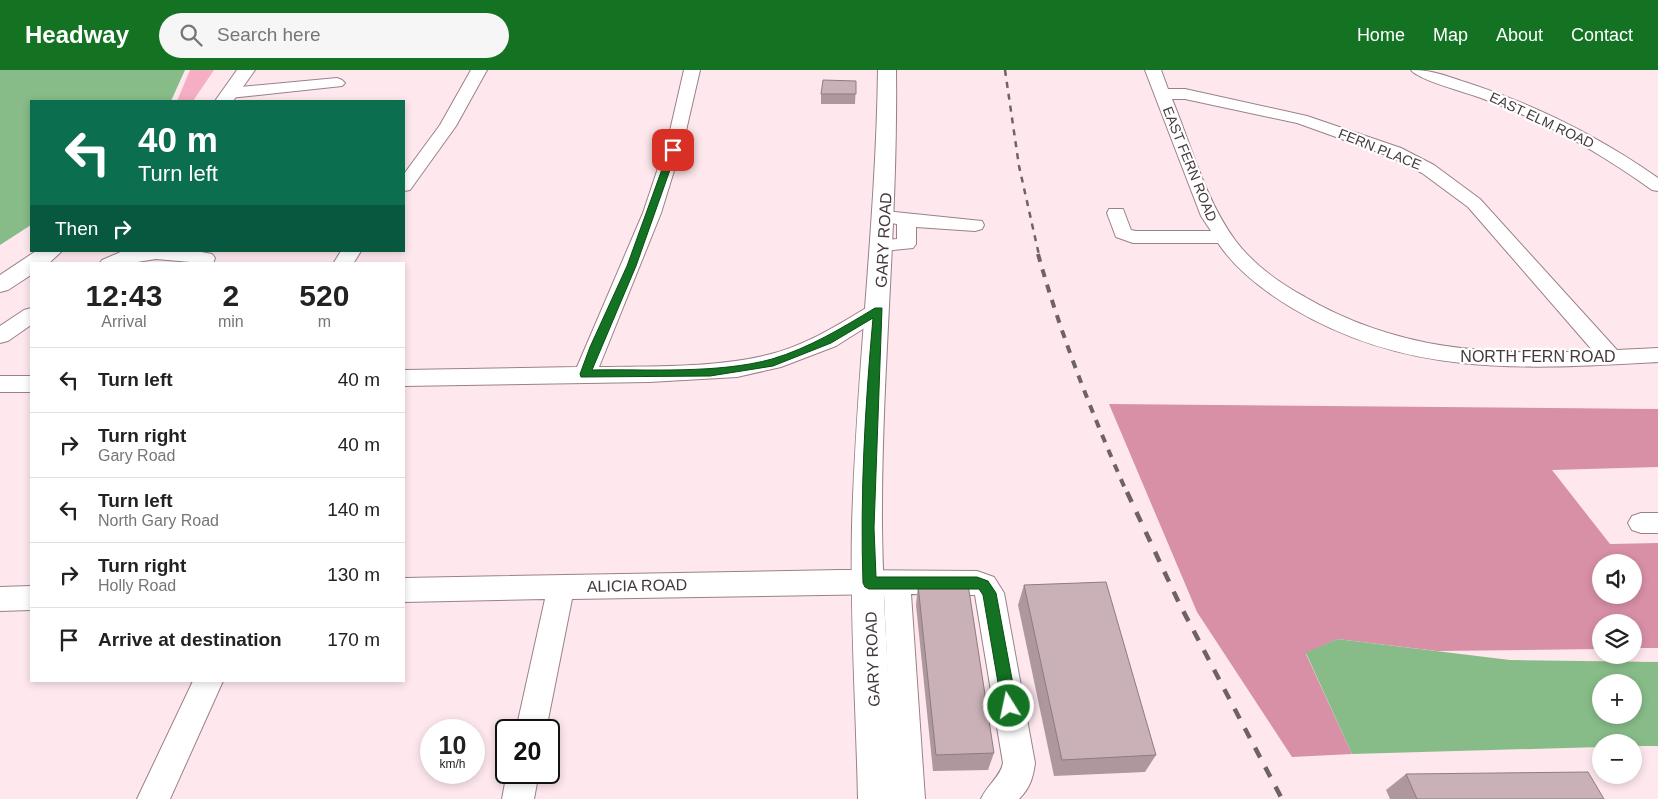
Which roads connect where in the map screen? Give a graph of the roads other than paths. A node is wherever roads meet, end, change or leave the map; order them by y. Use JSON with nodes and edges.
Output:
{"nodes":[{"id":1,"x":246,"y":70,"type":"edge"},
{"id":2,"x":479,"y":70,"type":"edge"},
{"id":3,"x":692,"y":70,"type":"edge"},
{"id":4,"x":887,"y":70,"type":"edge"},
{"id":5,"x":1153,"y":70,"type":"edge"},
{"id":6,"x":1419,"y":70,"type":"edge"},
{"id":7,"x":337,"y":83,"type":"dead end"},
{"id":8,"x":1162,"y":94,"type":"junction"},
{"id":9,"x":272,"y":96,"type":"edge"},
{"id":10,"x":227,"y":97,"type":"edge"},
{"id":11,"x":405,"y":185,"type":"edge"},
{"id":12,"x":1658,"y":186,"type":"edge"},
{"id":13,"x":1116,"y":213,"type":"dead end"},
{"id":14,"x":896,"y":218,"type":"junction"},
{"id":15,"x":974,"y":225,"type":"dead end"},
{"id":16,"x":1222,"y":237,"type":"junction"},
{"id":17,"x":50,"y":252,"type":"edge"},
{"id":18,"x":35,"y":262,"type":"edge"},
{"id":19,"x":113,"y":262,"type":"edge"},
{"id":20,"x":204,"y":262,"type":"edge"},
{"id":21,"x":30,"y":265,"type":"edge"},
{"id":22,"x":0,"y":284,"type":"edge"},
{"id":23,"x":1307,"y":308,"type":"joint"},
{"id":24,"x":878,"y":310,"type":"junction"},
{"id":25,"x":30,"y":316,"type":"edge"},
{"id":26,"x":0,"y":336,"type":"edge"},
{"id":27,"x":1658,"y":356,"type":"edge"},
{"id":28,"x":1611,"y":357,"type":"junction"},
{"id":29,"x":585,"y":374,"type":"junction"},
{"id":30,"x":405,"y":378,"type":"edge"},
{"id":31,"x":0,"y":384,"type":"edge"},
{"id":32,"x":30,"y":384,"type":"edge"},
{"id":33,"x":883,"y":583,"type":"junction"},
{"id":34,"x":561,"y":587,"type":"junction"},
{"id":35,"x":405,"y":590,"type":"edge"},
{"id":36,"x":30,"y":598,"type":"edge"},
{"id":37,"x":0,"y":599,"type":"edge"},
{"id":38,"x":208,"y":682,"type":"edge"},
{"id":39,"x":888,"y":688,"type":"junction"},
{"id":40,"x":533,"y":719,"type":"edge"},
{"id":41,"x":521,"y":784,"type":"edge"},
{"id":42,"x":153,"y":799,"type":"edge"},
{"id":43,"x":518,"y":799,"type":"edge"},
{"id":44,"x":878,"y":799,"type":"edge"},
{"id":45,"x":909,"y":799,"type":"edge"},
{"id":46,"x":997,"y":799,"type":"edge"}],
"edges":[{"from":1,"to":10,"type":"main road"},
{"from":2,"to":11,"type":"street"},
{"from":3,"to":29,"type":"street"},
{"from":4,"to":14,"type":"main road","name":"GARY ROAD"},
{"from":5,"to":8,"type":"street","name":"EAST FERN ROAD"},
{"from":6,"to":12,"type":"street","name":"EAST ELM ROAD"},
{"from":7,"to":9,"type":"street"},
{"from":8,"to":16,"type":"street","name":"EAST FERN ROAD"},
{"from":8,"to":28,"type":"street","name":"FERN PLACE"},
{"from":9,"to":10,"type":"street"},
{"from":13,"to":16,"type":"street"},
{"from":14,"to":15,"type":"street"},
{"from":14,"to":24,"type":"main road","name":"GARY ROAD"},
{"from":16,"to":23,"type":"street","name":"EAST FERN ROAD"},
{"from":17,"to":18,"type":"main road"},
{"from":19,"to":20,"type":"street"},
{"from":21,"to":22,"type":"main road"},
{"from":23,"to":28,"type":"street","name":"NORTH FERN ROAD"},
{"from":24,"to":29,"type":"street"},
{"from":24,"to":33,"type":"main road","name":"GARY ROAD"},
{"from":25,"to":26,"type":"street"},
{"from":27,"to":28,"type":"street","name":"NORTH FERN ROAD"},
{"from":29,"to":30,"type":"street"},
{"from":31,"to":32,"type":"street"},
{"from":33,"to":34,"type":"street","name":"ALICIA ROAD"},
{"from":33,"to":39,"type":"main road","name":"GARY ROAD"},
{"from":33,"to":46,"type":"street","name":"ALICIA ROAD"},
{"from":34,"to":35,"type":"street","name":"ALICIA ROAD"},
{"from":34,"to":40,"type":"street"},
{"from":36,"to":37,"type":"street"},
{"from":38,"to":42,"type":"street"},
{"from":39,"to":44,"type":"main road","name":"GARY ROAD"},
{"from":39,"to":45,"type":"street"},
{"from":41,"to":43,"type":"street"}]}
